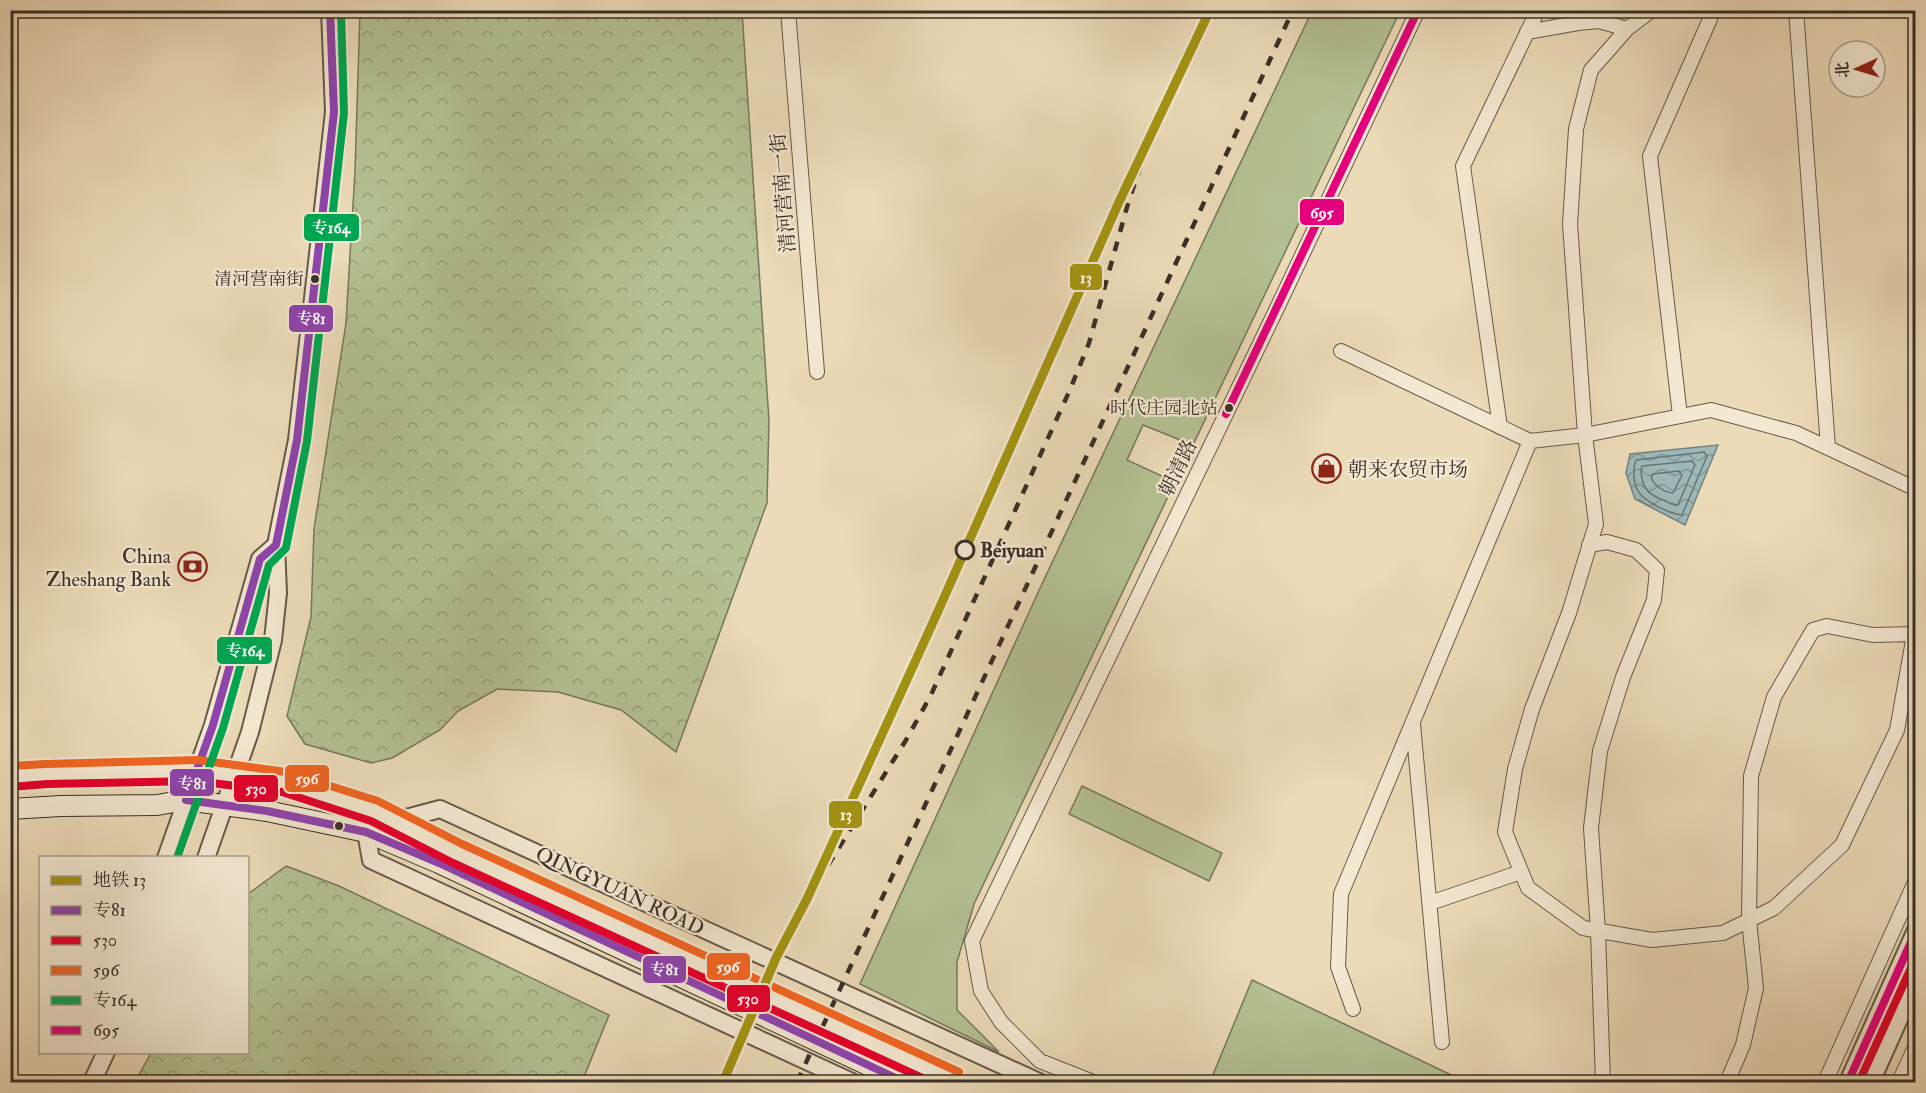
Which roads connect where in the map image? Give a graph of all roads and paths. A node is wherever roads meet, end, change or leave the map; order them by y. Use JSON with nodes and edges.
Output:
{"nodes":[{"id":1,"x":330,"y":10,"type":"edge"},
{"id":2,"x":788,"y":10,"type":"edge"},
{"id":3,"x":1418,"y":10,"type":"edge"},
{"id":4,"x":1538,"y":10,"type":"edge"},
{"id":5,"x":1652,"y":10,"type":"edge"},
{"id":6,"x":1710,"y":10,"type":"edge"},
{"id":7,"x":1796,"y":10,"type":"edge"},
{"id":8,"x":1626,"y":29,"type":"junction"},
{"id":9,"x":1527,"y":32,"type":"junction"},
{"id":10,"x":1341,"y":351,"type":"dead end"},
{"id":11,"x":817,"y":372,"type":"dead end"},
{"id":12,"x":1680,"y":416,"type":"junction"},
{"id":13,"x":1500,"y":427,"type":"junction"},
{"id":14,"x":1585,"y":435,"type":"junction"},
{"id":15,"x":1530,"y":441,"type":"junction"},
{"id":16,"x":1828,"y":447,"type":"junction"},
{"id":17,"x":1916,"y":489,"type":"edge"},
{"id":18,"x":276,"y":545,"type":"junction"},
{"id":19,"x":1589,"y":545,"type":"junction"},
{"id":20,"x":1915,"y":634,"type":"edge"},
{"id":21,"x":1413,"y":722,"type":"junction"},
{"id":22,"x":197,"y":770,"type":"junction"},
{"id":23,"x":234,"y":776,"type":"junction"},
{"id":24,"x":10,"y":777,"type":"edge"},
{"id":25,"x":186,"y":800,"type":"junction"},
{"id":26,"x":224,"y":806,"type":"junction"},
{"id":27,"x":10,"y":809,"type":"edge"},
{"id":28,"x":395,"y":821,"type":"junction"},
{"id":29,"x":366,"y":832,"type":"junction"},
{"id":30,"x":167,"y":856,"type":"edge"},
{"id":31,"x":207,"y":856,"type":"edge"},
{"id":32,"x":1521,"y":872,"type":"junction"},
{"id":33,"x":1916,"y":880,"type":"edge"},
{"id":34,"x":1430,"y":903,"type":"junction"},
{"id":35,"x":1749,"y":920,"type":"junction"},
{"id":36,"x":1916,"y":930,"type":"edge"},
{"id":37,"x":1598,"y":931,"type":"junction"},
{"id":38,"x":1916,"y":981,"type":"edge"},
{"id":39,"x":1353,"y":1010,"type":"dead end"},
{"id":40,"x":1442,"y":1042,"type":"dead end"},
{"id":41,"x":1916,"y":1045,"type":"edge"},
{"id":42,"x":106,"y":1054,"type":"edge"},
{"id":43,"x":92,"y":1083,"type":"edge"},
{"id":44,"x":852,"y":1083,"type":"edge"},
{"id":45,"x":904,"y":1083,"type":"edge"},
{"id":46,"x":955,"y":1083,"type":"edge"},
{"id":47,"x":1039,"y":1083,"type":"edge"},
{"id":48,"x":1093,"y":1083,"type":"edge"},
{"id":49,"x":1603,"y":1083,"type":"edge"},
{"id":50,"x":1727,"y":1083,"type":"edge"},
{"id":51,"x":1825,"y":1083,"type":"edge"},
{"id":52,"x":1848,"y":1083,"type":"edge"},
{"id":53,"x":1871,"y":1083,"type":"edge"},
{"id":54,"x":1899,"y":1083,"type":"edge"}],
"edges":[{"from":1,"to":18,"type":"street"},
{"from":2,"to":11,"type":"street","name":"清河营南一街"},
{"from":3,"to":48,"type":"street","name":"朝清路"},
{"from":4,"to":9,"type":"street"},
{"from":5,"to":8,"type":"street"},
{"from":6,"to":12,"type":"street"},
{"from":7,"to":16,"type":"street"},
{"from":8,"to":9,"type":"street"},
{"from":8,"to":14,"type":"street"},
{"from":9,"to":13,"type":"street"},
{"from":10,"to":13,"type":"street"},
{"from":12,"to":14,"type":"street"},
{"from":12,"to":16,"type":"street"},
{"from":13,"to":15,"type":"street"},
{"from":14,"to":15,"type":"street"},
{"from":14,"to":19,"type":"street"},
{"from":15,"to":21,"type":"street"},
{"from":16,"to":17,"type":"street"},
{"from":18,"to":22,"type":"street"},
{"from":18,"to":23,"type":"street"},
{"from":19,"to":32,"type":"street"},
{"from":19,"to":37,"type":"street"},
{"from":20,"to":35,"type":"street"},
{"from":20,"to":35,"type":"street"},
{"from":21,"to":34,"type":"street"},
{"from":21,"to":39,"type":"street"},
{"from":22,"to":23,"type":"main road","name":"QINGYUAN ROAD"},
{"from":22,"to":24,"type":"main road","name":"QINGYUAN ROAD"},
{"from":22,"to":25,"type":"street"},
{"from":23,"to":26,"type":"street"},
{"from":23,"to":28,"type":"main road","name":"QINGYUAN ROAD"},
{"from":25,"to":26,"type":"main road"},
{"from":25,"to":27,"type":"main road"},
{"from":25,"to":30,"type":"street"},
{"from":26,"to":29,"type":"main road"},
{"from":26,"to":31,"type":"street"},
{"from":28,"to":46,"type":"main road","name":"QINGYUAN ROAD"},
{"from":28,"to":47,"type":"street","name":"QINGYUAN ROAD"},
{"from":29,"to":44,"type":"street"},
{"from":29,"to":45,"type":"main road"},
{"from":32,"to":34,"type":"street"},
{"from":32,"to":37,"type":"street"},
{"from":33,"to":51,"type":"street"},
{"from":34,"to":40,"type":"street"},
{"from":35,"to":37,"type":"street"},
{"from":35,"to":50,"type":"street"},
{"from":36,"to":52,"type":"street"},
{"from":37,"to":49,"type":"street"},
{"from":38,"to":53,"type":"street"},
{"from":41,"to":54,"type":"street"},
{"from":42,"to":43,"type":"street"}]}
